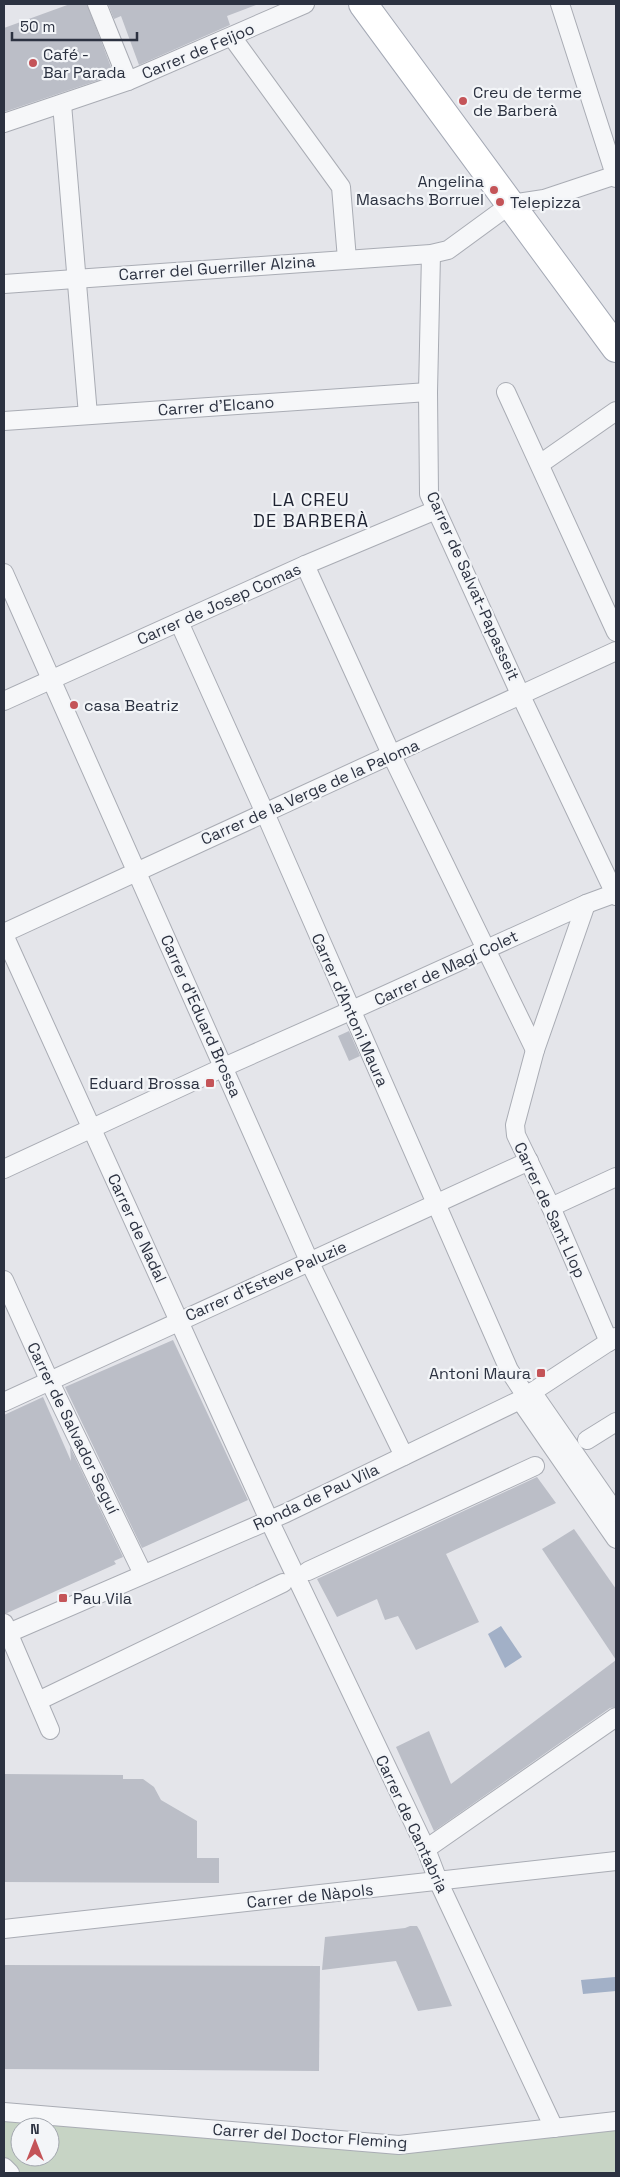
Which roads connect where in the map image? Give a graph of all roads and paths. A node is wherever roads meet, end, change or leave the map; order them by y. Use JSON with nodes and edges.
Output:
{"nodes":[{"id":1,"x":97,"y":4,"type":"edge"},
{"id":2,"x":305,"y":4,"type":"edge"},
{"id":3,"x":363,"y":4,"type":"edge"},
{"id":4,"x":560,"y":4,"type":"edge"},
{"id":5,"x":232,"y":37,"type":"junction"},
{"id":6,"x":128,"y":81,"type":"junction"},
{"id":7,"x":62,"y":104,"type":"junction"},
{"id":8,"x":4,"y":123,"type":"edge"},
{"id":9,"x":616,"y":176,"type":"edge"},
{"id":10,"x":511,"y":204,"type":"junction"},
{"id":11,"x":431,"y":254,"type":"junction"},
{"id":12,"x":347,"y":259,"type":"junction"},
{"id":13,"x":77,"y":278,"type":"junction"},
{"id":14,"x":4,"y":284,"type":"edge"},
{"id":15,"x":616,"y":348,"type":"edge"},
{"id":16,"x":428,"y":392,"type":"junction"},
{"id":17,"x":506,"y":392,"type":"dead end"},
{"id":18,"x":616,"y":411,"type":"edge"},
{"id":19,"x":88,"y":415,"type":"junction"},
{"id":20,"x":4,"y":421,"type":"edge"},
{"id":21,"x":540,"y":464,"type":"junction"},
{"id":22,"x":436,"y":510,"type":"junction"},
{"id":23,"x":305,"y":565,"type":"junction"},
{"id":24,"x":4,"y":573,"type":"edge"},
{"id":25,"x":179,"y":622,"type":"junction"},
{"id":26,"x":616,"y":632,"type":"edge"},
{"id":27,"x":616,"y":651,"type":"edge"},
{"id":28,"x":50,"y":679,"type":"junction"},
{"id":29,"x":521,"y":696,"type":"junction"},
{"id":30,"x":4,"y":701,"type":"edge"},
{"id":31,"x":392,"y":756,"type":"junction"},
{"id":32,"x":265,"y":813,"type":"junction"},
{"id":33,"x":136,"y":871,"type":"junction"},
{"id":34,"x":616,"y":894,"type":"edge"},
{"id":35,"x":586,"y":904,"type":"junction"},
{"id":36,"x":4,"y":934,"type":"edge"},
{"id":37,"x":485,"y":950,"type":"junction"},
{"id":38,"x":350,"y":1011,"type":"junction"},
{"id":39,"x":534,"y":1050,"type":"junction"},
{"id":40,"x":224,"y":1067,"type":"junction"},
{"id":41,"x":92,"y":1129,"type":"junction"},
{"id":42,"x":529,"y":1161,"type":"junction"},
{"id":43,"x":4,"y":1169,"type":"edge"},
{"id":44,"x":616,"y":1177,"type":"edge"},
{"id":45,"x":436,"y":1202,"type":"junction"},
{"id":46,"x":551,"y":1207,"type":"junction"},
{"id":47,"x":310,"y":1263,"type":"junction"},
{"id":48,"x":4,"y":1280,"type":"edge"},
{"id":49,"x":180,"y":1320,"type":"junction"},
{"id":50,"x":613,"y":1339,"type":"edge"},
{"id":51,"x":50,"y":1382,"type":"junction"},
{"id":52,"x":526,"y":1396,"type":"junction"},
{"id":53,"x":4,"y":1402,"type":"edge"},
{"id":54,"x":616,"y":1422,"type":"edge"},
{"id":55,"x":587,"y":1440,"type":"dead end"},
{"id":56,"x":404,"y":1456,"type":"junction"},
{"id":57,"x":535,"y":1466,"type":"dead end"},
{"id":58,"x":616,"y":1513,"type":"edge"},
{"id":59,"x":269,"y":1520,"type":"junction"},
{"id":60,"x":616,"y":1539,"type":"edge"},
{"id":61,"x":308,"y":1571,"type":"dead end"},
{"id":62,"x":143,"y":1574,"type":"junction"},
{"id":63,"x":283,"y":1582,"type":"dead end"},
{"id":64,"x":5,"y":1630,"type":"edge"},
{"id":65,"x":38,"y":1701,"type":"junction"},
{"id":66,"x":616,"y":1717,"type":"edge"},
{"id":67,"x":50,"y":1730,"type":"dead end"},
{"id":68,"x":426,"y":1849,"type":"junction"},
{"id":69,"x":616,"y":1861,"type":"edge"},
{"id":70,"x":439,"y":1882,"type":"junction"},
{"id":71,"x":4,"y":1930,"type":"edge"},
{"id":72,"x":4,"y":2112,"type":"edge"},
{"id":73,"x":616,"y":2121,"type":"edge"},
{"id":74,"x":554,"y":2128,"type":"junction"},
{"id":75,"x":4,"y":2167,"type":"edge"},
{"id":76,"x":10,"y":2173,"type":"edge"}],
"edges":[{"from":1,"to":6,"type":"street"},
{"from":2,"to":5,"type":"street","name":"Carrer de Feijoo"},
{"from":3,"to":10,"type":"main road"},
{"from":4,"to":9,"type":"street"},
{"from":5,"to":6,"type":"street","name":"Carrer de Feijoo"},
{"from":5,"to":12,"type":"street"},
{"from":6,"to":7,"type":"street","name":"Carrer de Feijoo"},
{"from":7,"to":8,"type":"street","name":"Carrer de Feijoo"},
{"from":7,"to":13,"type":"street"},
{"from":9,"to":10,"type":"street"},
{"from":10,"to":11,"type":"street","name":"Carrer del Guerriller Alzina"},
{"from":10,"to":15,"type":"main road"},
{"from":11,"to":12,"type":"street","name":"Carrer del Guerriller Alzina"},
{"from":11,"to":16,"type":"street","name":"Carrer de Salvat-Papasseit"},
{"from":12,"to":13,"type":"street","name":"Carrer del Guerriller Alzina"},
{"from":13,"to":14,"type":"street","name":"Carrer del Guerriller Alzina"},
{"from":13,"to":19,"type":"street"},
{"from":16,"to":19,"type":"street","name":"Carrer d'Elcano"},
{"from":16,"to":22,"type":"street","name":"Carrer de Salvat-Papasseit"},
{"from":17,"to":21,"type":"street"},
{"from":18,"to":21,"type":"street"},
{"from":19,"to":20,"type":"street","name":"Carrer d'Elcano"},
{"from":21,"to":26,"type":"street"},
{"from":22,"to":23,"type":"street","name":"Carrer de Josep Comas"},
{"from":22,"to":29,"type":"street","name":"Carrer de Salvat-Papasseit"},
{"from":23,"to":25,"type":"street","name":"Carrer de Josep Comas"},
{"from":23,"to":31,"type":"street"},
{"from":24,"to":28,"type":"street","name":"Carrer d'Eduard Brossa"},
{"from":25,"to":28,"type":"street","name":"Carrer de Josep Comas"},
{"from":25,"to":32,"type":"street","name":"Carrer d'Antoni Maura"},
{"from":27,"to":29,"type":"street","name":"Carrer de la Verge de la Paloma"},
{"from":28,"to":30,"type":"street","name":"Carrer de Josep Comas"},
{"from":28,"to":33,"type":"street","name":"Carrer d'Eduard Brossa"},
{"from":29,"to":31,"type":"street","name":"Carrer de la Verge de la Paloma"},
{"from":29,"to":34,"type":"street","name":"Carrer de Salvat-Papasseit"},
{"from":31,"to":32,"type":"street","name":"Carrer de la Verge de la Paloma"},
{"from":31,"to":37,"type":"street"},
{"from":32,"to":33,"type":"street","name":"Carrer de la Verge de la Paloma"},
{"from":32,"to":38,"type":"street","name":"Carrer d'Antoni Maura"},
{"from":33,"to":36,"type":"street","name":"Carrer de la Verge de la Paloma"},
{"from":33,"to":40,"type":"street","name":"Carrer d'Eduard Brossa"},
{"from":34,"to":35,"type":"street","name":"Carrer de Magí Colet"},
{"from":35,"to":37,"type":"street","name":"Carrer de Magí Colet"},
{"from":35,"to":39,"type":"street","name":"Carrer de Sant Llop"},
{"from":36,"to":41,"type":"street","name":"Carrer de Nadal"},
{"from":37,"to":38,"type":"street","name":"Carrer de Magí Colet"},
{"from":37,"to":39,"type":"street"},
{"from":38,"to":40,"type":"street","name":"Carrer de Magí Colet"},
{"from":38,"to":45,"type":"street","name":"Carrer d'Antoni Maura"},
{"from":39,"to":42,"type":"street","name":"Carrer de Sant Llop"},
{"from":40,"to":41,"type":"street","name":"Carrer de Magí Colet"},
{"from":40,"to":47,"type":"street","name":"Carrer d'Eduard Brossa"},
{"from":41,"to":43,"type":"street","name":"Carrer de Magí Colet"},
{"from":41,"to":49,"type":"street","name":"Carrer de Nadal"},
{"from":42,"to":45,"type":"street","name":"Carrer d'Esteve Paluzie"},
{"from":42,"to":46,"type":"street","name":"Carrer de Sant Llop"},
{"from":44,"to":46,"type":"street"},
{"from":45,"to":47,"type":"street","name":"Carrer d'Esteve Paluzie"},
{"from":45,"to":52,"type":"street","name":"Carrer d'Antoni Maura"},
{"from":46,"to":50,"type":"street","name":"Carrer de Sant Llop"},
{"from":47,"to":49,"type":"street","name":"Carrer d'Esteve Paluzie"},
{"from":47,"to":56,"type":"street","name":"Carrer d'Eduard Brossa"},
{"from":48,"to":51,"type":"street","name":"Carrer de Salvador Seguí"},
{"from":49,"to":51,"type":"street","name":"Carrer d'Esteve Paluzie"},
{"from":49,"to":59,"type":"street","name":"Carrer de Nadal"},
{"from":50,"to":52,"type":"street","name":"Ronda de Pau Vila"},
{"from":51,"to":53,"type":"street","name":"Carrer d'Esteve Paluzie"},
{"from":51,"to":62,"type":"street","name":"Carrer de Salvador Seguí"},
{"from":52,"to":56,"type":"street","name":"Ronda de Pau Vila"},
{"from":52,"to":58,"type":"street"},
{"from":52,"to":60,"type":"street"},
{"from":54,"to":55,"type":"street"},
{"from":56,"to":59,"type":"street","name":"Ronda de Pau Vila"},
{"from":57,"to":61,"type":"street"},
{"from":59,"to":62,"type":"street","name":"Ronda de Pau Vila"},
{"from":59,"to":68,"type":"street","name":"Carrer de Cantabria"},
{"from":62,"to":64,"type":"street","name":"Ronda de Pau Vila"},
{"from":63,"to":65,"type":"street"},
{"from":64,"to":65,"type":"street"},
{"from":65,"to":67,"type":"street"},
{"from":66,"to":68,"type":"street"},
{"from":68,"to":70,"type":"street","name":"Carrer de Cantabria"},
{"from":69,"to":70,"type":"street","name":"Carrer de Nàpols"},
{"from":70,"to":71,"type":"street","name":"Carrer de Nàpols"},
{"from":70,"to":74,"type":"street","name":"Carrer de Cantabria"},
{"from":72,"to":74,"type":"street","name":"Carrer del Doctor Fleming"},
{"from":73,"to":74,"type":"street","name":"Carrer del Doctor Fleming"},
{"from":75,"to":76,"type":"street"}]}
